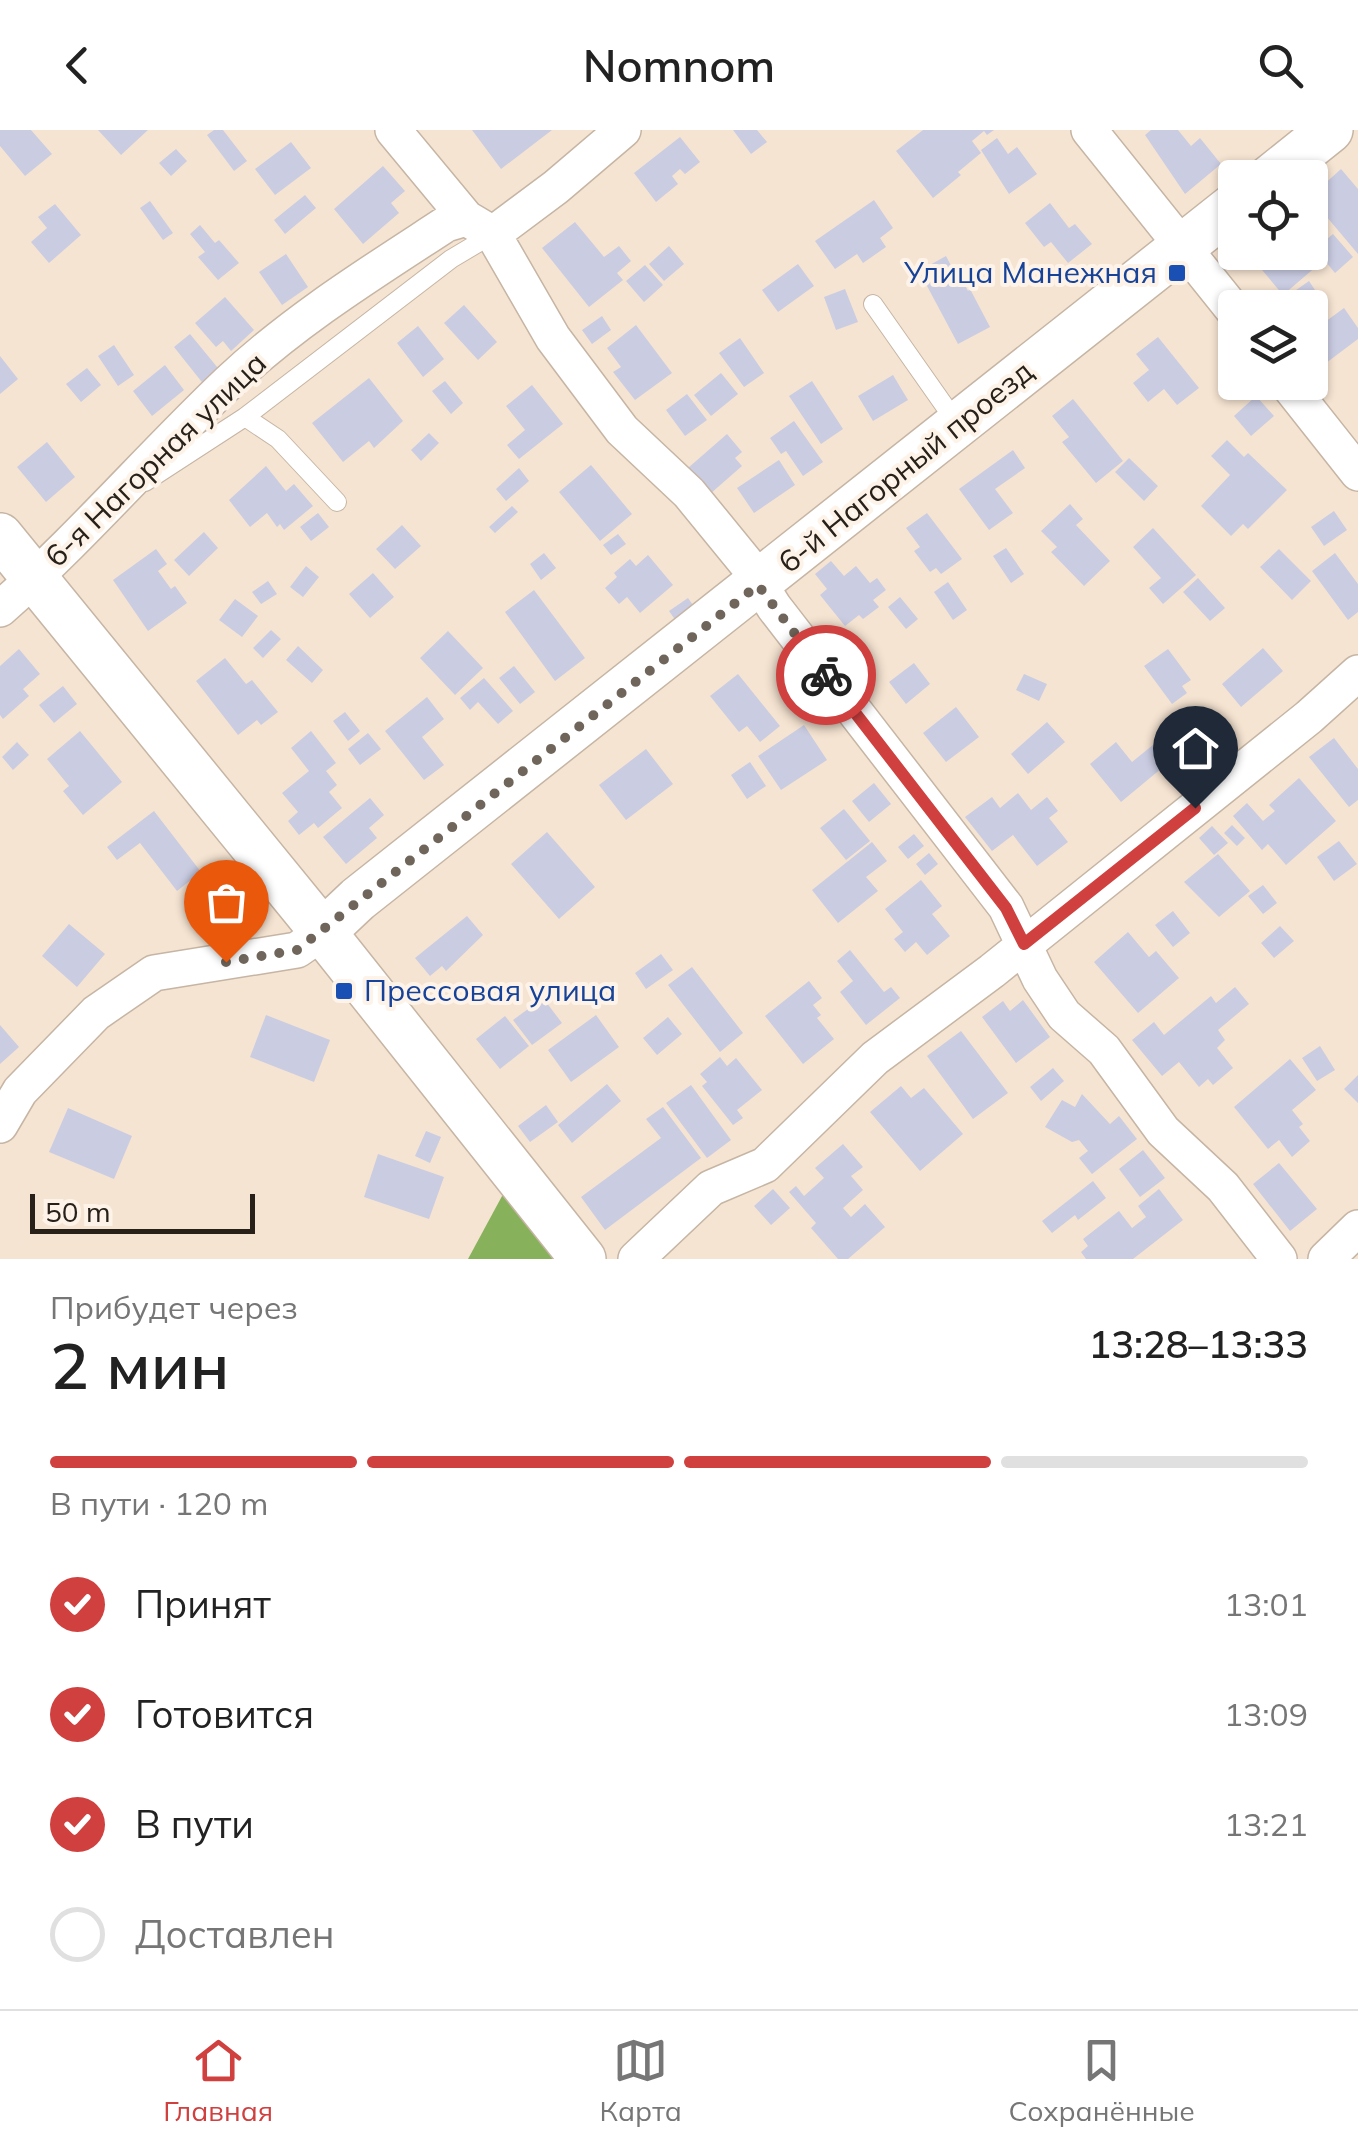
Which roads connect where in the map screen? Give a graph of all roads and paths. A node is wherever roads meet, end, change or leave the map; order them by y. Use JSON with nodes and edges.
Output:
{"nodes":[{"id":1,"x":393,"y":130,"type":"edge"},
{"id":2,"x":623,"y":130,"type":"edge"},
{"id":3,"x":1089,"y":130,"type":"edge"},
{"id":4,"x":1330,"y":130,"type":"edge"},
{"id":5,"x":1292,"y":160,"type":"edge"},
{"id":6,"x":1218,"y":218,"type":"edge"},
{"id":7,"x":480,"y":226,"type":"junction"},
{"id":8,"x":1183,"y":246,"type":"junction"},
{"id":9,"x":1218,"y":290,"type":"edge"},
{"id":10,"x":873,"y":304,"type":"dead end"},
{"id":11,"x":1300,"y":400,"type":"edge"},
{"id":12,"x":245,"y":417,"type":"junction"},
{"id":13,"x":958,"y":425,"type":"junction"},
{"id":14,"x":1358,"y":473,"type":"edge"},
{"id":15,"x":129,"y":483,"type":"junction"},
{"id":16,"x":337,"y":502,"type":"dead end"},
{"id":17,"x":0,"y":536,"type":"edge"},
{"id":18,"x":34,"y":580,"type":"junction"},
{"id":19,"x":758,"y":585,"type":"junction"},
{"id":20,"x":0,"y":610,"type":"edge"},
{"id":21,"x":1358,"y":673,"type":"edge"},
{"id":22,"x":322,"y":932,"type":"junction"},
{"id":23,"x":1024,"y":944,"type":"junction"},
{"id":24,"x":0,"y":1124,"type":"edge"},
{"id":25,"x":1358,"y":1228,"type":"edge"},
{"id":26,"x":583,"y":1259,"type":"edge"},
{"id":27,"x":636,"y":1259,"type":"edge"},
{"id":28,"x":1280,"y":1259,"type":"edge"},
{"id":29,"x":1326,"y":1259,"type":"edge"}],
"edges":[{"from":1,"to":7,"type":"street"},
{"from":2,"to":7,"type":"street","name":"6-я Нагорная улица"},
{"from":3,"to":8,"type":"street"},
{"from":4,"to":5,"type":"street"},
{"from":6,"to":8,"type":"street","name":"6-й Нагорный проезд"},
{"from":7,"to":12,"type":"lane"},
{"from":7,"to":15,"type":"street","name":"6-я Нагорная улица"},
{"from":7,"to":19,"type":"street"},
{"from":8,"to":9,"type":"street"},
{"from":8,"to":13,"type":"street","name":"6-й Нагорный проезд"},
{"from":10,"to":13,"type":"lane"},
{"from":11,"to":14,"type":"street"},
{"from":12,"to":15,"type":"lane"},
{"from":12,"to":16,"type":"lane"},
{"from":13,"to":19,"type":"street","name":"6-й Нагорный проезд"},
{"from":15,"to":18,"type":"street","name":"6-я Нагорная улица"},
{"from":17,"to":18,"type":"street"},
{"from":18,"to":20,"type":"street","name":"6-я Нагорная улица"},
{"from":18,"to":22,"type":"street"},
{"from":19,"to":22,"type":"street","name":"6-й Нагорный проезд"},
{"from":19,"to":23,"type":"street"},
{"from":21,"to":23,"type":"street"},
{"from":22,"to":24,"type":"street","name":"6-й Нагорный проезд"},
{"from":22,"to":26,"type":"street"},
{"from":23,"to":27,"type":"street"},
{"from":23,"to":28,"type":"street"},
{"from":25,"to":29,"type":"street"}]}
